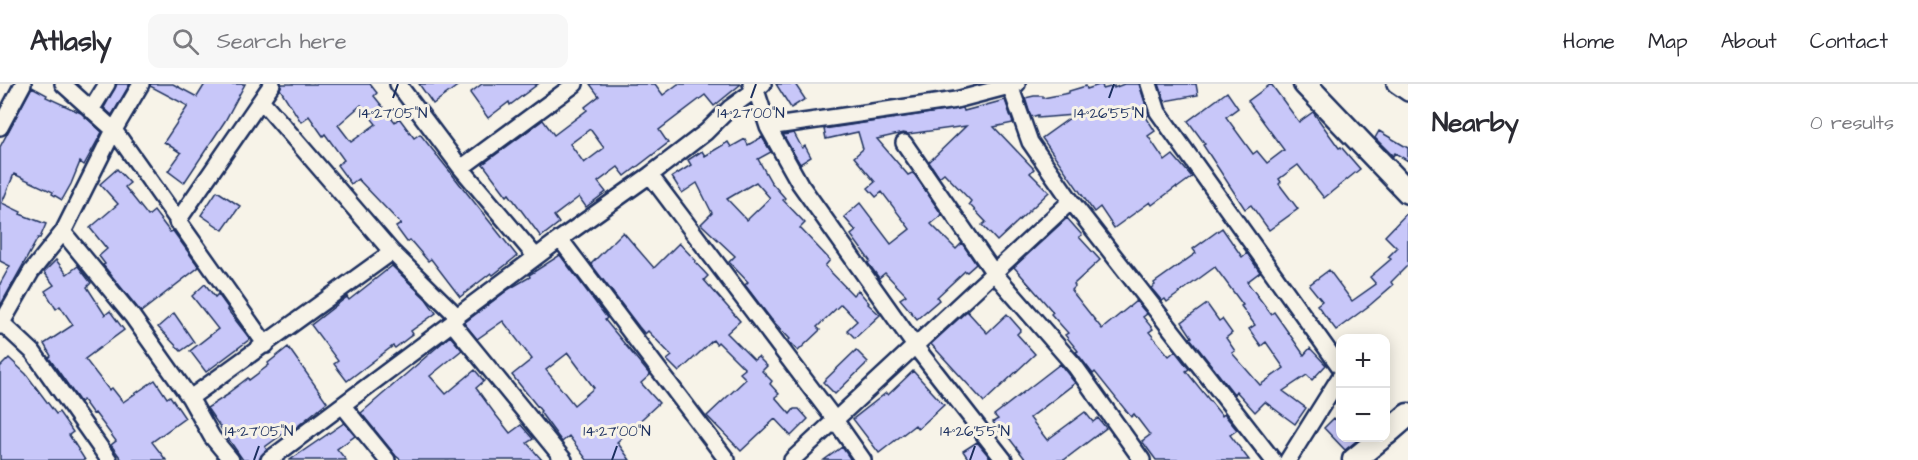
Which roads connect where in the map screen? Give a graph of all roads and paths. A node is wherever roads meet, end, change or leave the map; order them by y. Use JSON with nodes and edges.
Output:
{"nodes":[{"id":1,"x":22,"y":84,"type":"edge"},
{"id":2,"x":63,"y":84,"type":"edge"},
{"id":3,"x":107,"y":84,"type":"edge"},
{"id":4,"x":141,"y":84,"type":"edge"},
{"id":5,"x":272,"y":84,"type":"edge"},
{"id":6,"x":398,"y":84,"type":"edge"},
{"id":7,"x":575,"y":84,"type":"edge"},
{"id":8,"x":1012,"y":84,"type":"edge"},
{"id":9,"x":1017,"y":84,"type":"edge"},
{"id":10,"x":1149,"y":84,"type":"edge"},
{"id":11,"x":1305,"y":84,"type":"edge"},
{"id":12,"x":1395,"y":84,"type":"edge"},
{"id":13,"x":757,"y":86,"type":"edge"},
{"id":14,"x":1408,"y":93,"type":"edge"},
{"id":15,"x":261,"y":100,"type":"junction"},
{"id":16,"x":91,"y":110,"type":"junction"},
{"id":17,"x":0,"y":127,"type":"edge"},
{"id":18,"x":768,"y":127,"type":"junction"},
{"id":19,"x":114,"y":130,"type":"junction"},
{"id":20,"x":904,"y":143,"type":"dead end"},
{"id":21,"x":461,"y":168,"type":"junction"},
{"id":22,"x":650,"y":175,"type":"junction"},
{"id":23,"x":1408,"y":192,"type":"edge"},
{"id":24,"x":1071,"y":201,"type":"junction"},
{"id":25,"x":177,"y":222,"type":"junction"},
{"id":26,"x":63,"y":232,"type":"junction"},
{"id":27,"x":560,"y":239,"type":"junction"},
{"id":28,"x":392,"y":252,"type":"junction"},
{"id":29,"x":536,"y":257,"type":"junction"},
{"id":30,"x":994,"y":273,"type":"junction"},
{"id":31,"x":455,"y":319,"type":"junction"},
{"id":32,"x":1,"y":324,"type":"edge"},
{"id":33,"x":266,"y":345,"type":"junction"},
{"id":34,"x":915,"y":346,"type":"junction"},
{"id":35,"x":1336,"y":360,"type":"edge"},
{"id":36,"x":1336,"y":385,"type":"edge"},
{"id":37,"x":190,"y":398,"type":"junction"},
{"id":38,"x":343,"y":406,"type":"junction"},
{"id":39,"x":1408,"y":415,"type":"edge"},
{"id":40,"x":835,"y":420,"type":"junction"},
{"id":41,"x":1390,"y":431,"type":"edge"},
{"id":42,"x":1376,"y":442,"type":"edge"},
{"id":43,"x":109,"y":460,"type":"edge"},
{"id":44,"x":231,"y":460,"type":"edge"},
{"id":45,"x":269,"y":460,"type":"edge"},
{"id":46,"x":387,"y":460,"type":"edge"},
{"id":47,"x":564,"y":460,"type":"edge"},
{"id":48,"x":727,"y":460,"type":"edge"},
{"id":49,"x":792,"y":460,"type":"edge"},
{"id":50,"x":863,"y":460,"type":"edge"},
{"id":51,"x":1004,"y":460,"type":"edge"},
{"id":52,"x":1142,"y":460,"type":"edge"},
{"id":53,"x":1273,"y":460,"type":"edge"},
{"id":54,"x":1288,"y":460,"type":"edge"},
{"id":55,"x":1354,"y":460,"type":"edge"}],
"edges":[{"from":1,"to":17,"type":"street"},
{"from":2,"to":16,"type":"street"},
{"from":3,"to":16,"type":"street"},
{"from":4,"to":19,"type":"street"},
{"from":5,"to":15,"type":"street"},
{"from":6,"to":21,"type":"street"},
{"from":7,"to":21,"type":"street"},
{"from":8,"to":9,"type":"street"},
{"from":8,"to":18,"type":"street"},
{"from":8,"to":24,"type":"street"},
{"from":10,"to":35,"type":"street"},
{"from":11,"to":23,"type":"street"},
{"from":12,"to":14,"type":"street"},
{"from":13,"to":18,"type":"street"},
{"from":13,"to":22,"type":"street"},
{"from":15,"to":25,"type":"street"},
{"from":15,"to":28,"type":"street"},
{"from":16,"to":19,"type":"street"},
{"from":18,"to":34,"type":"street"},
{"from":19,"to":25,"type":"street"},
{"from":19,"to":26,"type":"street"},
{"from":20,"to":30,"type":"street"},
{"from":21,"to":29,"type":"street"},
{"from":22,"to":27,"type":"street"},
{"from":22,"to":40,"type":"street"},
{"from":24,"to":30,"type":"street"},
{"from":24,"to":53,"type":"street"},
{"from":25,"to":33,"type":"street"},
{"from":26,"to":32,"type":"street"},
{"from":26,"to":37,"type":"street"},
{"from":27,"to":29,"type":"street"},
{"from":27,"to":48,"type":"street"},
{"from":28,"to":31,"type":"street"},
{"from":28,"to":33,"type":"street"},
{"from":29,"to":31,"type":"street"},
{"from":30,"to":34,"type":"street"},
{"from":30,"to":52,"type":"street"},
{"from":31,"to":38,"type":"street"},
{"from":31,"to":47,"type":"street"},
{"from":32,"to":43,"type":"street"},
{"from":33,"to":37,"type":"street"},
{"from":34,"to":40,"type":"street"},
{"from":34,"to":51,"type":"street"},
{"from":36,"to":54,"type":"street"},
{"from":37,"to":44,"type":"street"},
{"from":38,"to":45,"type":"street"},
{"from":38,"to":46,"type":"street"},
{"from":39,"to":41,"type":"street"},
{"from":40,"to":49,"type":"street"},
{"from":40,"to":50,"type":"street"},
{"from":42,"to":55,"type":"street"}]}
